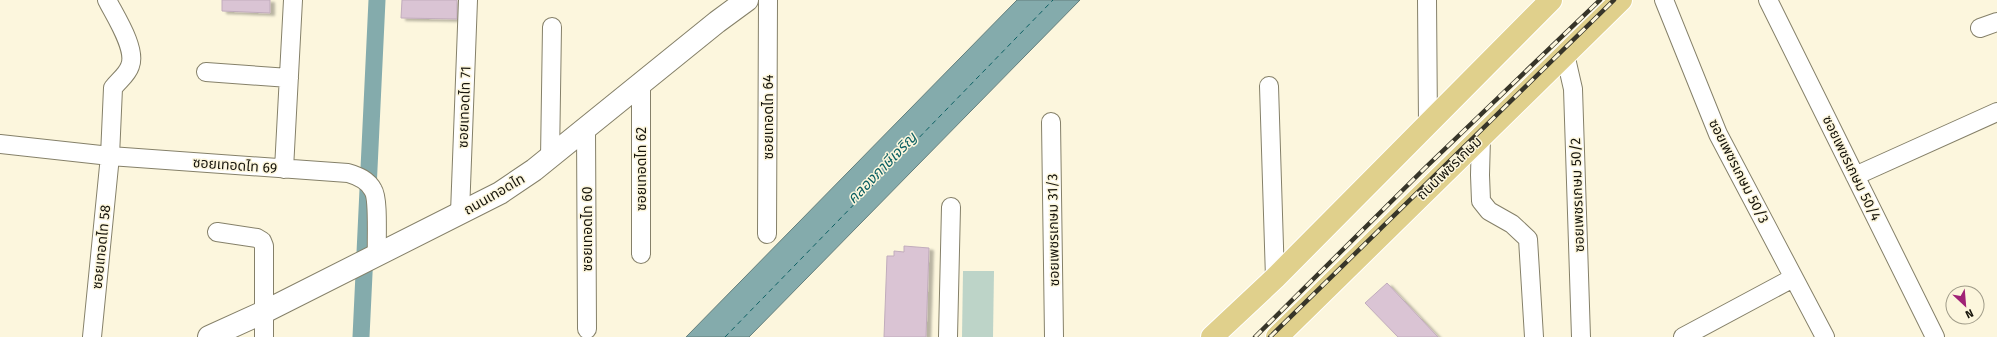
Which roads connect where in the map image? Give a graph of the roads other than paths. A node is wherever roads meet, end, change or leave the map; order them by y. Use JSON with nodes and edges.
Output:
{"nodes":[{"id":1,"x":107,"y":0,"type":"edge"},
{"id":2,"x":293,"y":0,"type":"edge"},
{"id":3,"x":468,"y":0,"type":"edge"},
{"id":4,"x":748,"y":0,"type":"edge"},
{"id":5,"x":768,"y":0,"type":"edge"},
{"id":6,"x":1426,"y":0,"type":"edge"},
{"id":7,"x":1551,"y":0,"type":"edge"},
{"id":8,"x":1621,"y":0,"type":"edge"},
{"id":9,"x":1664,"y":0,"type":"edge"},
{"id":10,"x":1768,"y":0,"type":"edge"},
{"id":11,"x":552,"y":27,"type":"dead end"},
{"id":12,"x":1565,"y":54,"type":"junction"},
{"id":13,"x":206,"y":72,"type":"dead end"},
{"id":14,"x":289,"y":78,"type":"junction"},
{"id":15,"x":640,"y":84,"type":"junction"},
{"id":16,"x":1269,"y":86,"type":"dead end"},
{"id":17,"x":1995,"y":118,"type":"edge"},
{"id":18,"x":1051,"y":122,"type":"dead end"},
{"id":19,"x":1428,"y":124,"type":"junction"},
{"id":20,"x":586,"y":128,"type":"junction"},
{"id":21,"x":1481,"y":137,"type":"junction"},
{"id":22,"x":0,"y":144,"type":"edge"},
{"id":23,"x":110,"y":156,"type":"junction"},
{"id":24,"x":550,"y":158,"type":"junction"},
{"id":25,"x":284,"y":169,"type":"junction"},
{"id":26,"x":1855,"y":176,"type":"junction"},
{"id":27,"x":951,"y":207,"type":"dead end"},
{"id":28,"x":460,"y":213,"type":"junction"},
{"id":29,"x":217,"y":232,"type":"dead end"},
{"id":30,"x":767,"y":234,"type":"dead end"},
{"id":31,"x":641,"y":254,"type":"dead end"},
{"id":32,"x":376,"y":256,"type":"junction"},
{"id":33,"x":1275,"y":278,"type":"junction"},
{"id":34,"x":1793,"y":278,"type":"junction"},
{"id":35,"x":264,"y":312,"type":"junction"},
{"id":36,"x":587,"y":330,"type":"dead end"},
{"id":37,"x":1287,"y":333,"type":"edge"},
{"id":38,"x":1214,"y":336,"type":"edge"},
{"id":39,"x":92,"y":337,"type":"edge"},
{"id":40,"x":209,"y":337,"type":"edge"},
{"id":41,"x":264,"y":337,"type":"edge"},
{"id":42,"x":948,"y":337,"type":"edge"},
{"id":43,"x":1054,"y":337,"type":"edge"},
{"id":44,"x":1534,"y":337,"type":"edge"},
{"id":45,"x":1581,"y":337,"type":"edge"},
{"id":46,"x":1683,"y":337,"type":"edge"},
{"id":47,"x":1825,"y":337,"type":"edge"},
{"id":48,"x":1935,"y":337,"type":"edge"}],
"edges":[{"from":1,"to":23,"type":"street","name":"ซอยเทอดไท 58"},
{"from":2,"to":14,"type":"street"},
{"from":3,"to":28,"type":"street","name":"ซอยเทอดไท 71"},
{"from":4,"to":15,"type":"main road","name":"ถนนเทอดไท"},
{"from":5,"to":30,"type":"street","name":"ซอยเทอดไท 64"},
{"from":6,"to":19,"type":"street"},
{"from":7,"to":19,"type":"main road"},
{"from":8,"to":12,"type":"main road","name":"ถนนเพชรเกษม"},
{"from":9,"to":34,"type":"street","name":"ซอยเพชรเกษม 50/3"},
{"from":10,"to":26,"type":"street","name":"ซอยเพชรเกษม 50/4"},
{"from":11,"to":24,"type":"street"},
{"from":12,"to":21,"type":"main road","name":"ถนนเพชรเกษม"},
{"from":12,"to":45,"type":"street","name":"ซอยเพชรเกษม 50/2"},
{"from":13,"to":14,"type":"street"},
{"from":14,"to":25,"type":"street"},
{"from":15,"to":20,"type":"main road","name":"ถนนเทอดไท"},
{"from":15,"to":31,"type":"street","name":"ซอยเทอดไท 62"},
{"from":16,"to":33,"type":"street"},
{"from":17,"to":26,"type":"street"},
{"from":18,"to":43,"type":"street","name":"ซอยเพชรเกษม 31/3"},
{"from":19,"to":33,"type":"main road"},
{"from":20,"to":24,"type":"main road","name":"ถนนเทอดไท"},
{"from":20,"to":36,"type":"street","name":"ซอยเทอดไท 60"},
{"from":21,"to":37,"type":"main road","name":"ถนนเพชรเกษม"},
{"from":21,"to":44,"type":"street"},
{"from":22,"to":23,"type":"street","name":"ซอยเทอดไท 69"},
{"from":23,"to":25,"type":"street","name":"ซอยเทอดไท 69"},
{"from":23,"to":39,"type":"street","name":"ซอยเทอดไท 58"},
{"from":24,"to":28,"type":"main road","name":"ถนนเทอดไท"},
{"from":25,"to":32,"type":"street","name":"ซอยเทอดไท 69"},
{"from":26,"to":48,"type":"street","name":"ซอยเพชรเกษม 50/4"},
{"from":27,"to":42,"type":"street"},
{"from":28,"to":32,"type":"main road","name":"ถนนเทอดไท"},
{"from":29,"to":35,"type":"street"},
{"from":32,"to":35,"type":"main road","name":"ถนนเทอดไท"},
{"from":33,"to":38,"type":"main road"},
{"from":34,"to":46,"type":"street"},
{"from":34,"to":47,"type":"street","name":"ซอยเพชรเกษม 50/3"},
{"from":35,"to":40,"type":"main road","name":"ถนนเทอดไท"},
{"from":35,"to":41,"type":"street"}]}
